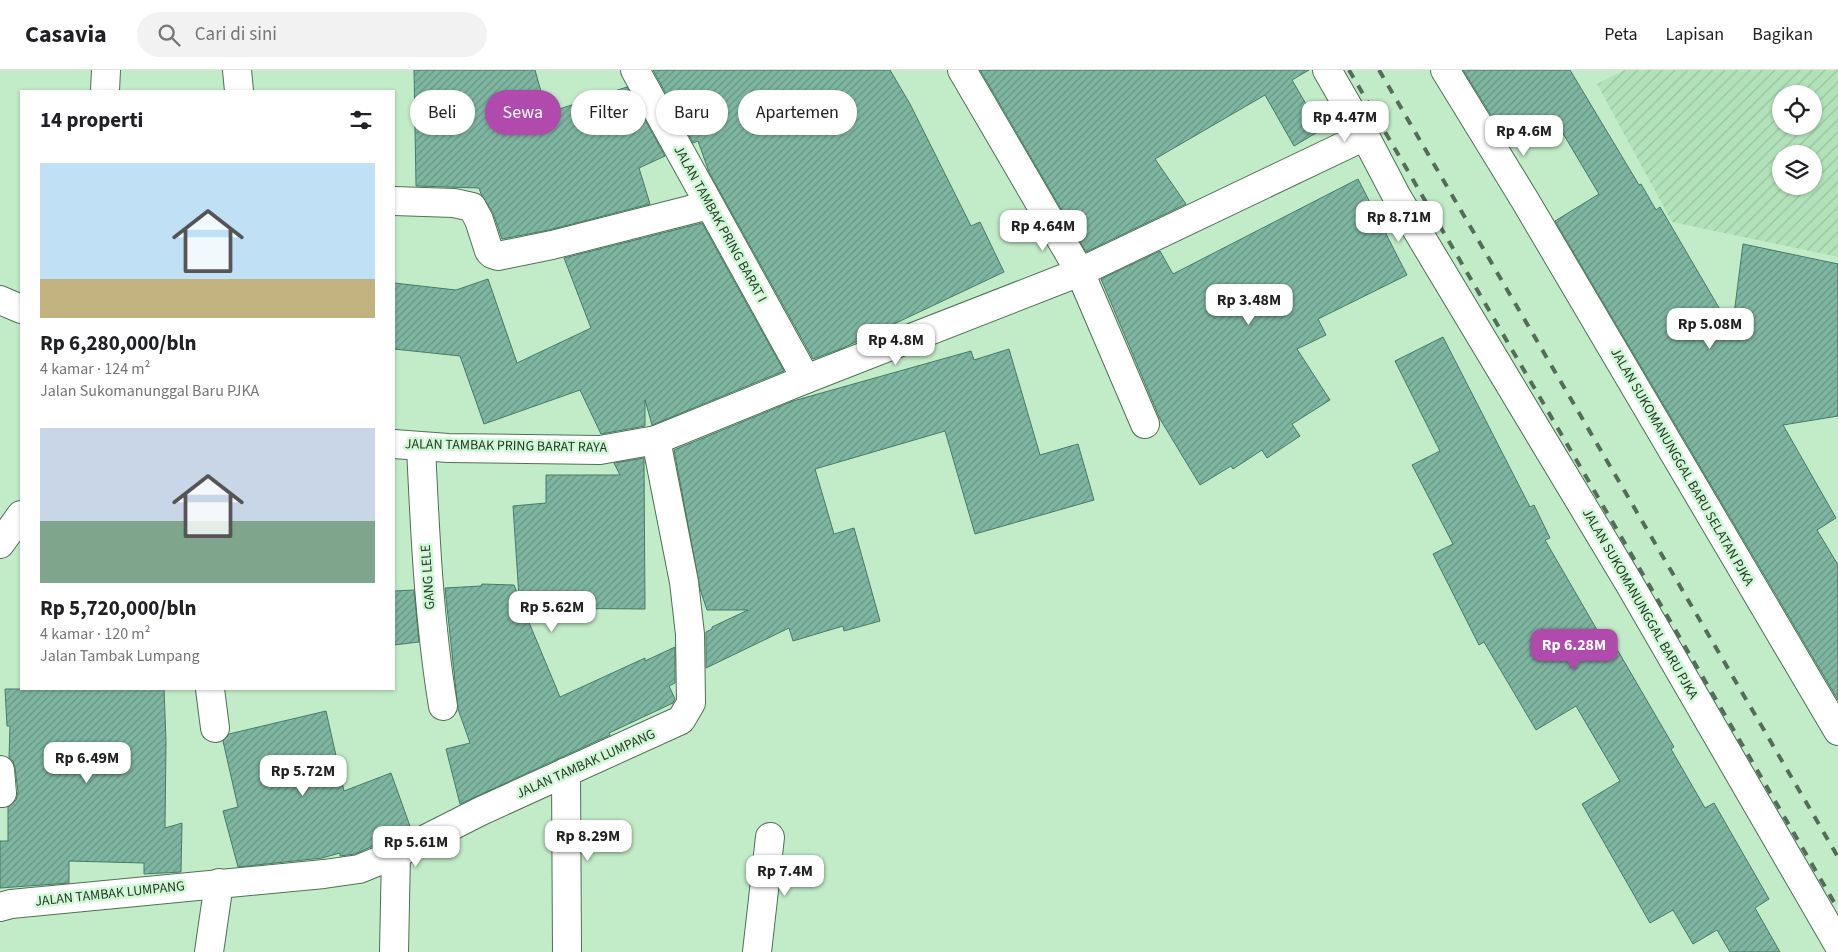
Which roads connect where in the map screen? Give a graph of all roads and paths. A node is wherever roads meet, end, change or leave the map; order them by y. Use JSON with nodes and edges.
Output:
{"nodes":[{"id":1,"x":106,"y":70,"type":"edge"},
{"id":2,"x":237,"y":70,"type":"edge"},
{"id":3,"x":635,"y":70,"type":"edge"},
{"id":4,"x":962,"y":70,"type":"edge"},
{"id":5,"x":1327,"y":70,"type":"edge"},
{"id":6,"x":1445,"y":70,"type":"edge"},
{"id":7,"x":105,"y":90,"type":"edge"},
{"id":8,"x":239,"y":90,"type":"edge"},
{"id":9,"x":1365,"y":136,"type":"junction"},
{"id":10,"x":395,"y":201,"type":"edge"},
{"id":11,"x":709,"y":205,"type":"junction"},
{"id":12,"x":1080,"y":272,"type":"junction"},
{"id":13,"x":0,"y":300,"type":"edge"},
{"id":14,"x":20,"y":309,"type":"edge"},
{"id":15,"x":806,"y":378,"type":"junction"},
{"id":16,"x":1146,"y":424,"type":"dead end"},
{"id":17,"x":656,"y":440,"type":"junction"},
{"id":18,"x":395,"y":444,"type":"edge"},
{"id":19,"x":420,"y":447,"type":"junction"},
{"id":20,"x":20,"y":516,"type":"edge"},
{"id":21,"x":0,"y":544,"type":"edge"},
{"id":22,"x":210,"y":690,"type":"edge"},
{"id":23,"x":443,"y":706,"type":"dead end"},
{"id":24,"x":214,"y":728,"type":"dead end"},
{"id":25,"x":1838,"y":731,"type":"edge"},
{"id":26,"x":566,"y":772,"type":"junction"},
{"id":27,"x":770,"y":836,"type":"dead end"},
{"id":28,"x":396,"y":854,"type":"junction"},
{"id":29,"x":219,"y":883,"type":"junction"},
{"id":30,"x":0,"y":907,"type":"edge"},
{"id":31,"x":1838,"y":944,"type":"edge"},
{"id":32,"x":209,"y":952,"type":"edge"},
{"id":33,"x":394,"y":952,"type":"edge"},
{"id":34,"x":567,"y":952,"type":"edge"},
{"id":35,"x":757,"y":952,"type":"edge"}],
"edges":[{"from":1,"to":7,"type":"street"},
{"from":2,"to":8,"type":"street"},
{"from":3,"to":11,"type":"street","name":"JALAN TAMBAK PRING BARAT I"},
{"from":4,"to":12,"type":"street"},
{"from":5,"to":9,"type":"street","name":"JALAN SUKOMANUNGGAL BARU PJKA"},
{"from":6,"to":25,"type":"street","name":"JALAN SUKOMANUNGGAL BARU SELATAN PJKA"},
{"from":9,"to":12,"type":"street","name":"JALAN TAMBAK PRING BARAT RAYA"},
{"from":9,"to":31,"type":"street","name":"JALAN SUKOMANUNGGAL BARU PJKA"},
{"from":10,"to":11,"type":"street"},
{"from":11,"to":15,"type":"street","name":"JALAN TAMBAK PRING BARAT I"},
{"from":12,"to":15,"type":"street","name":"JALAN TAMBAK PRING BARAT RAYA"},
{"from":12,"to":16,"type":"street"},
{"from":13,"to":14,"type":"street"},
{"from":15,"to":17,"type":"street","name":"JALAN TAMBAK PRING BARAT RAYA"},
{"from":17,"to":19,"type":"street","name":"JALAN TAMBAK PRING BARAT RAYA"},
{"from":17,"to":26,"type":"street","name":"JALAN TAMBAK LUMPANG"},
{"from":18,"to":19,"type":"street","name":"JALAN TAMBAK PRING BARAT RAYA"},
{"from":19,"to":23,"type":"street","name":"GANG LELE"},
{"from":20,"to":21,"type":"street"},
{"from":22,"to":24,"type":"street"},
{"from":26,"to":28,"type":"street","name":"JALAN TAMBAK LUMPANG"},
{"from":26,"to":34,"type":"street"},
{"from":27,"to":35,"type":"street"},
{"from":28,"to":29,"type":"street","name":"JALAN TAMBAK LUMPANG"},
{"from":28,"to":33,"type":"street"},
{"from":29,"to":30,"type":"street","name":"JALAN TAMBAK LUMPANG"},
{"from":29,"to":32,"type":"street"}]}
